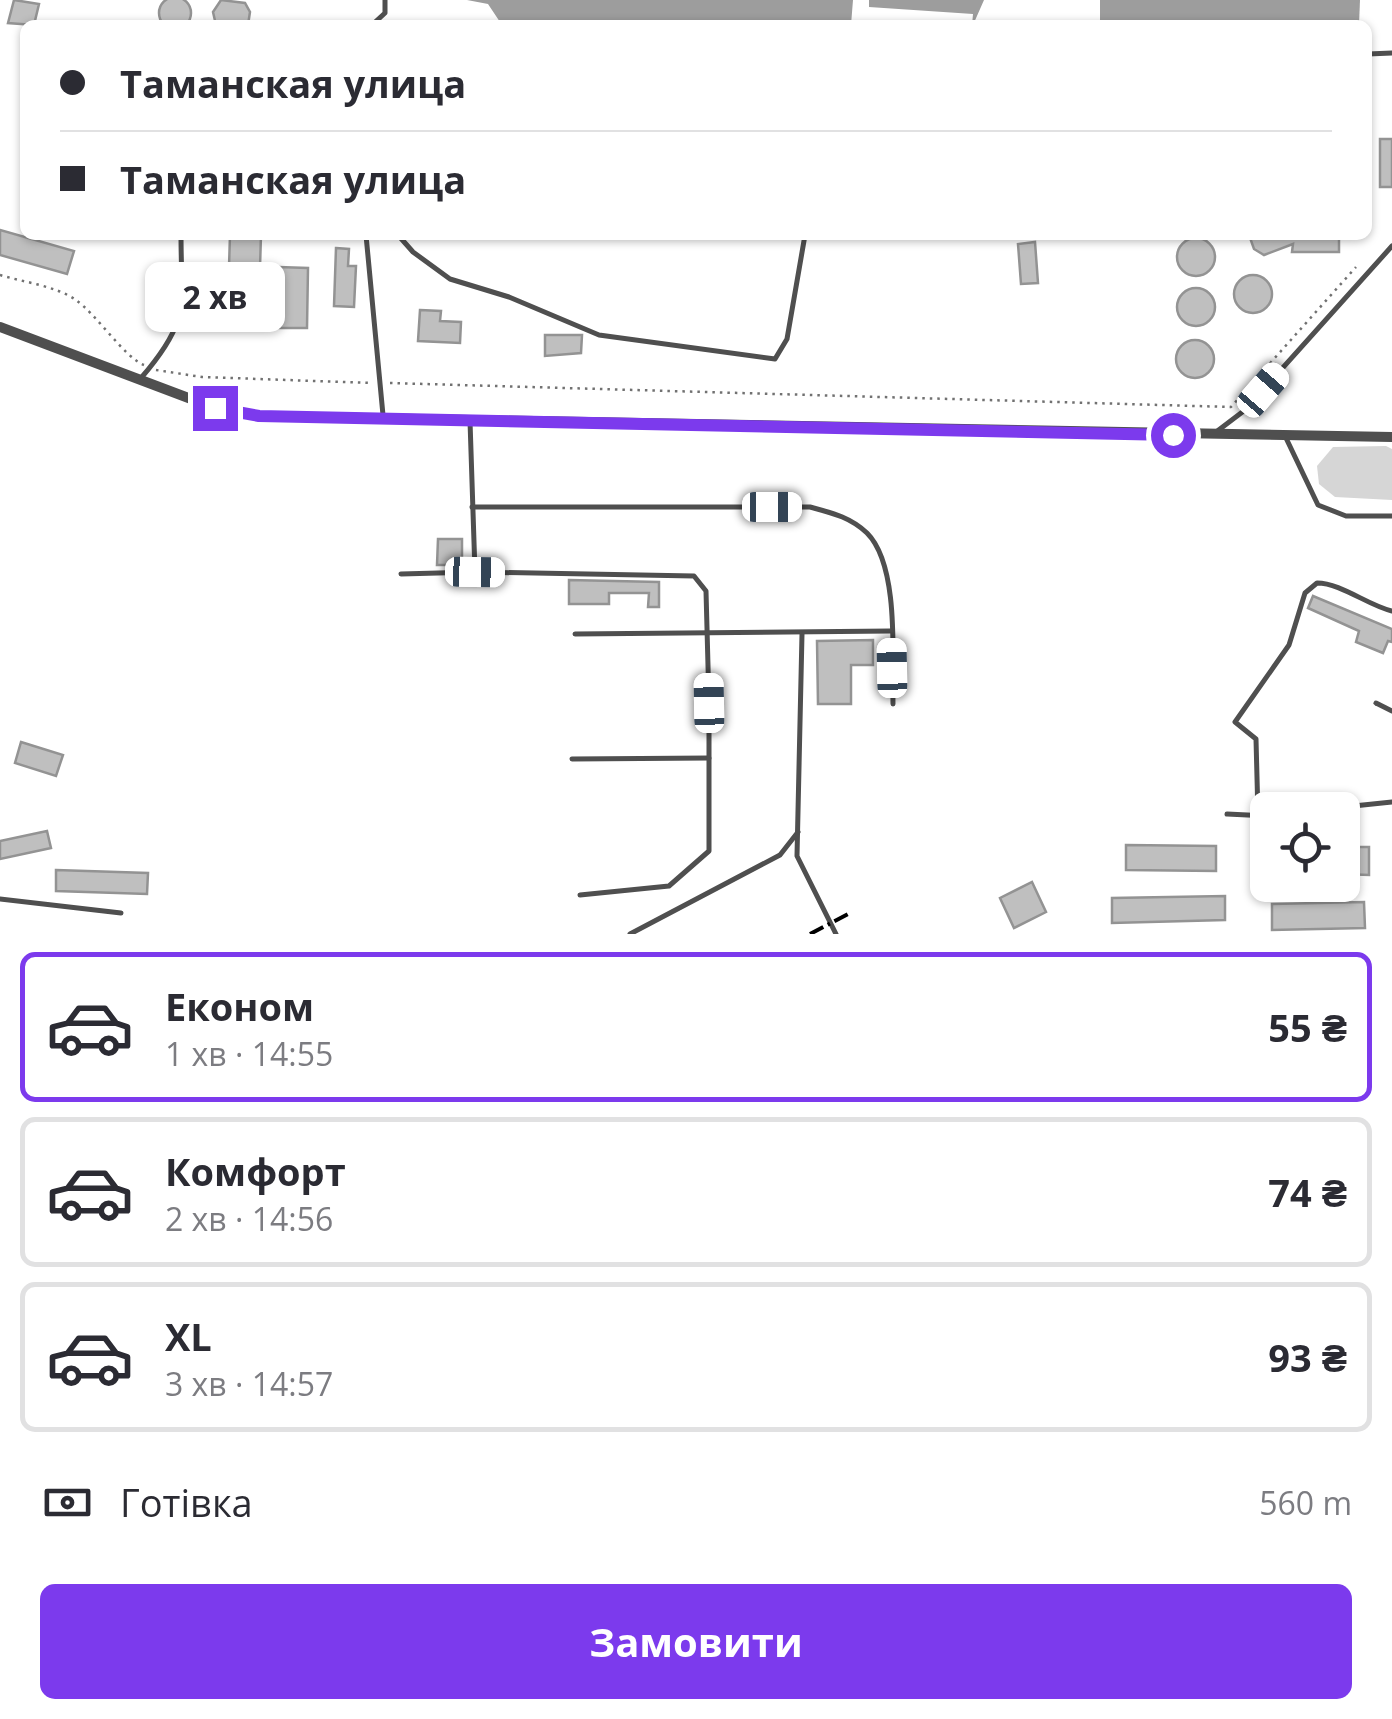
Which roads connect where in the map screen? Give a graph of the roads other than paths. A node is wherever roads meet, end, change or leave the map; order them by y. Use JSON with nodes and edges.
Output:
{"nodes":[{"id":1,"x":180,"y":240,"type":"edge"},
{"id":2,"x":366,"y":240,"type":"edge"},
{"id":3,"x":402,"y":240,"type":"edge"},
{"id":4,"x":805,"y":240,"type":"edge"},
{"id":5,"x":1392,"y":246,"type":"edge"},
{"id":6,"x":0,"y":328,"type":"edge"},
{"id":7,"x":140,"y":380,"type":"junction"},
{"id":8,"x":383,"y":418,"type":"junction"},
{"id":9,"x":470,"y":421,"type":"junction"},
{"id":10,"x":1212,"y":436,"type":"junction"},
{"id":11,"x":1392,"y":437,"type":"edge"},
{"id":12,"x":1286,"y":438,"type":"junction"},
{"id":13,"x":472,"y":507,"type":"junction"},
{"id":14,"x":1392,"y":516,"type":"edge"},
{"id":15,"x":475,"y":572,"type":"junction"},
{"id":16,"x":401,"y":574,"type":"dead end"},
{"id":17,"x":1392,"y":611,"type":"edge"},
{"id":18,"x":891,"y":631,"type":"junction"},
{"id":19,"x":708,"y":633,"type":"junction"},
{"id":20,"x":576,"y":634,"type":"dead end"},
{"id":21,"x":802,"y":634,"type":"junction"},
{"id":22,"x":709,"y":703,"type":"dead end"},
{"id":23,"x":1376,"y":703,"type":"dead end"},
{"id":24,"x":893,"y":704,"type":"dead end"},
{"id":25,"x":1392,"y":710,"type":"edge"},
{"id":26,"x":710,"y":717,"type":"dead end"},
{"id":27,"x":572,"y":758,"type":"dead end"},
{"id":28,"x":709,"y":758,"type":"junction"},
{"id":29,"x":1257,"y":792,"type":"edge"},
{"id":30,"x":1392,"y":802,"type":"edge"},
{"id":31,"x":1360,"y":805,"type":"edge"},
{"id":32,"x":1227,"y":814,"type":"dead end"},
{"id":33,"x":1250,"y":815,"type":"edge"},
{"id":34,"x":800,"y":830,"type":"junction"},
{"id":35,"x":580,"y":895,"type":"dead end"},
{"id":36,"x":0,"y":899,"type":"edge"},
{"id":37,"x":122,"y":912,"type":"dead end"},
{"id":38,"x":630,"y":934,"type":"edge"},
{"id":39,"x":836,"y":934,"type":"edge"}],
"edges":[{"from":1,"to":7,"type":"lane"},
{"from":2,"to":8,"type":"lane"},
{"from":3,"to":4,"type":"lane"},
{"from":5,"to":10,"type":"lane"},
{"from":6,"to":7,"type":"street"},
{"from":7,"to":8,"type":"street"},
{"from":8,"to":9,"type":"street"},
{"from":9,"to":10,"type":"street"},
{"from":9,"to":13,"type":"lane"},
{"from":10,"to":12,"type":"street"},
{"from":11,"to":12,"type":"street"},
{"from":12,"to":14,"type":"lane"},
{"from":13,"to":15,"type":"lane"},
{"from":13,"to":18,"type":"lane"},
{"from":15,"to":16,"type":"lane"},
{"from":15,"to":19,"type":"lane"},
{"from":17,"to":29,"type":"lane"},
{"from":18,"to":21,"type":"lane"},
{"from":18,"to":24,"type":"lane"},
{"from":19,"to":20,"type":"lane"},
{"from":19,"to":21,"type":"lane"},
{"from":19,"to":22,"type":"lane"},
{"from":21,"to":34,"type":"lane"},
{"from":23,"to":25,"type":"lane"},
{"from":26,"to":28,"type":"lane"},
{"from":27,"to":28,"type":"lane"},
{"from":28,"to":35,"type":"lane"},
{"from":30,"to":31,"type":"lane"},
{"from":32,"to":33,"type":"lane"},
{"from":34,"to":38,"type":"lane"},
{"from":34,"to":39,"type":"lane"},
{"from":36,"to":37,"type":"lane"}]}
